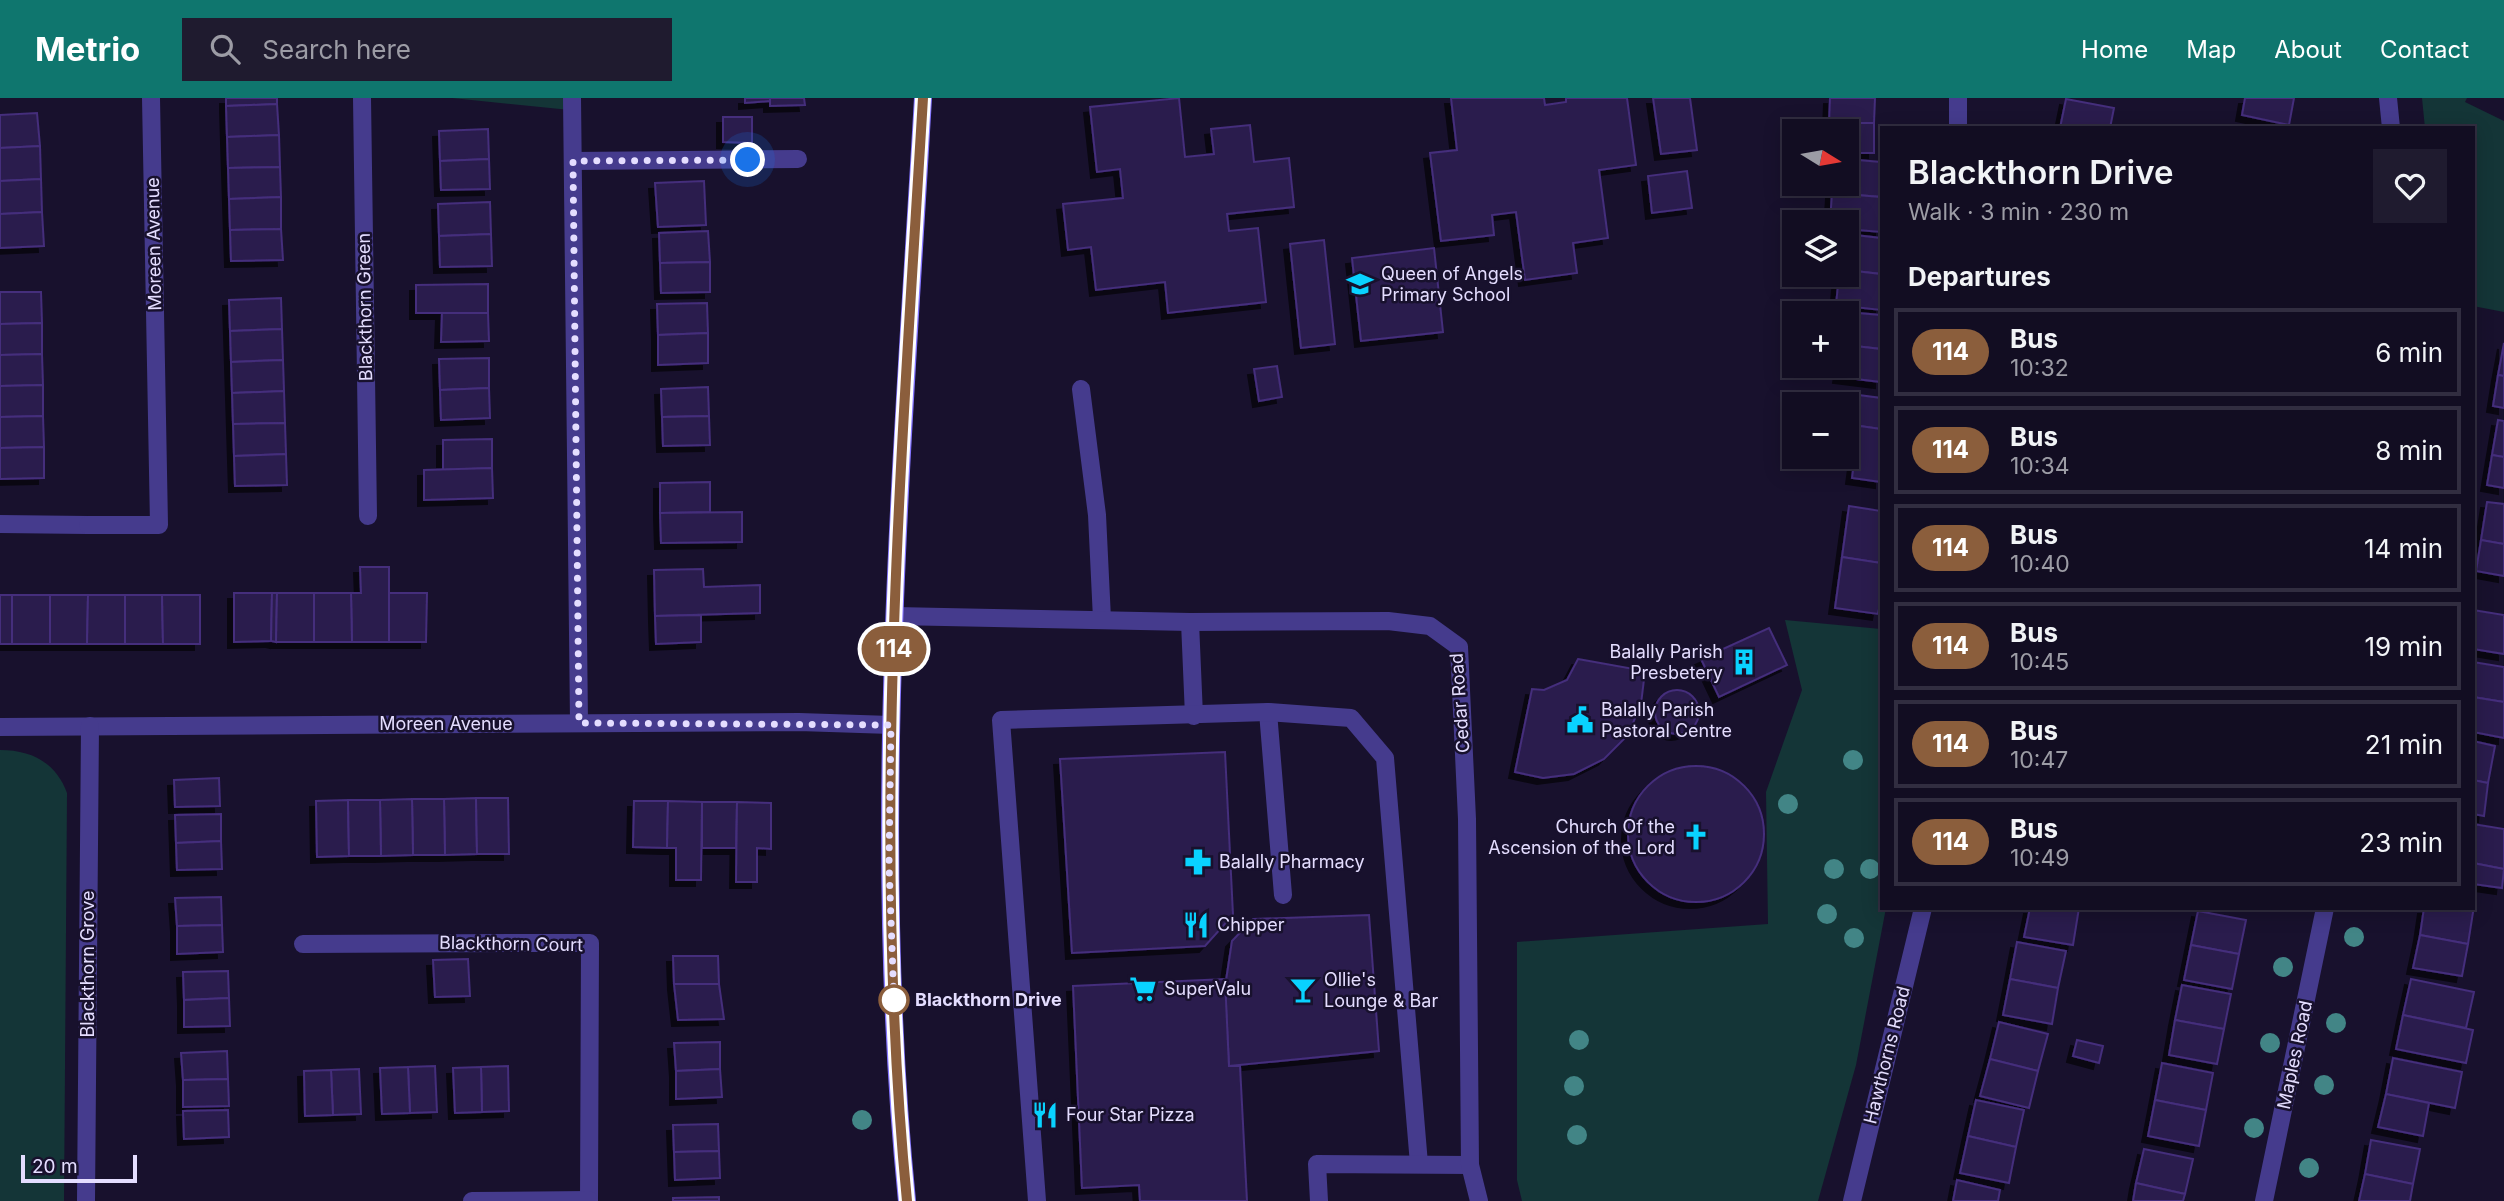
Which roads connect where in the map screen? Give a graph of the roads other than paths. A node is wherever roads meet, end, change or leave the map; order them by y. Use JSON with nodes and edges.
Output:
{"nodes":[{"id":1,"x":151,"y":98,"type":"edge"},
{"id":2,"x":362,"y":98,"type":"edge"},
{"id":3,"x":572,"y":98,"type":"edge"},
{"id":4,"x":923,"y":98,"type":"edge"},
{"id":5,"x":1958,"y":98,"type":"edge"},
{"id":6,"x":2388,"y":98,"type":"edge"},
{"id":7,"x":1958,"y":126,"type":"edge"},
{"id":8,"x":2391,"y":126,"type":"edge"},
{"id":9,"x":798,"y":159,"type":"dead end"},
{"id":10,"x":573,"y":161,"type":"junction"},
{"id":11,"x":1081,"y":389,"type":"dead end"},
{"id":12,"x":368,"y":516,"type":"dead end"},
{"id":13,"x":0,"y":524,"type":"edge"},
{"id":14,"x":895,"y":616,"type":"junction"},
{"id":15,"x":1102,"y":619,"type":"junction"},
{"id":16,"x":1190,"y":622,"type":"junction"},
{"id":17,"x":1268,"y":712,"type":"junction"},
{"id":18,"x":1194,"y":716,"type":"junction"},
{"id":19,"x":579,"y":723,"type":"junction"},
{"id":20,"x":891,"y":725,"type":"junction"},
{"id":21,"x":90,"y":726,"type":"junction"},
{"id":22,"x":0,"y":727,"type":"edge"},
{"id":23,"x":1283,"y":895,"type":"dead end"},
{"id":24,"x":1923,"y":910,"type":"edge"},
{"id":25,"x":2325,"y":910,"type":"edge"},
{"id":26,"x":303,"y":944,"type":"dead end"},
{"id":27,"x":1419,"y":1164,"type":"junction"},
{"id":28,"x":1470,"y":1165,"type":"junction"},
{"id":29,"x":589,"y":1200,"type":"edge"},
{"id":30,"x":86,"y":1201,"type":"edge"},
{"id":31,"x":472,"y":1201,"type":"edge"},
{"id":32,"x":907,"y":1201,"type":"edge"},
{"id":33,"x":1037,"y":1201,"type":"edge"},
{"id":34,"x":1319,"y":1201,"type":"edge"},
{"id":35,"x":1479,"y":1201,"type":"edge"},
{"id":36,"x":1852,"y":1201,"type":"edge"},
{"id":37,"x":2264,"y":1201,"type":"edge"}],
"edges":[{"from":1,"to":13,"type":"street","name":"Moreen Avenue"},
{"from":2,"to":12,"type":"street","name":"Blackthorn Green"},
{"from":3,"to":10,"type":"street"},
{"from":4,"to":14,"type":"street"},
{"from":5,"to":7,"type":"street"},
{"from":6,"to":8,"type":"street"},
{"from":9,"to":10,"type":"street"},
{"from":10,"to":19,"type":"street"},
{"from":11,"to":15,"type":"street"},
{"from":14,"to":15,"type":"street","name":"Cedar Road"},
{"from":14,"to":20,"type":"street"},
{"from":15,"to":16,"type":"street","name":"Cedar Road"},
{"from":16,"to":18,"type":"street"},
{"from":16,"to":28,"type":"street","name":"Cedar Road"},
{"from":17,"to":18,"type":"street"},
{"from":17,"to":23,"type":"street"},
{"from":17,"to":27,"type":"street"},
{"from":18,"to":33,"type":"street"},
{"from":19,"to":20,"type":"street","name":"Moreen Avenue"},
{"from":19,"to":21,"type":"street","name":"Moreen Avenue"},
{"from":20,"to":32,"type":"street"},
{"from":21,"to":22,"type":"street","name":"Moreen Avenue"},
{"from":21,"to":30,"type":"street","name":"Blackthorn Grove"},
{"from":24,"to":36,"type":"street","name":"Hawthorns Road"},
{"from":25,"to":37,"type":"street","name":"Maples Road"},
{"from":26,"to":29,"type":"street","name":"Blackthorn Court"},
{"from":27,"to":28,"type":"street"},
{"from":27,"to":34,"type":"street"},
{"from":28,"to":35,"type":"street","name":"Cedar Road"},
{"from":29,"to":31,"type":"street","name":"Blackthorn Court"}]}
